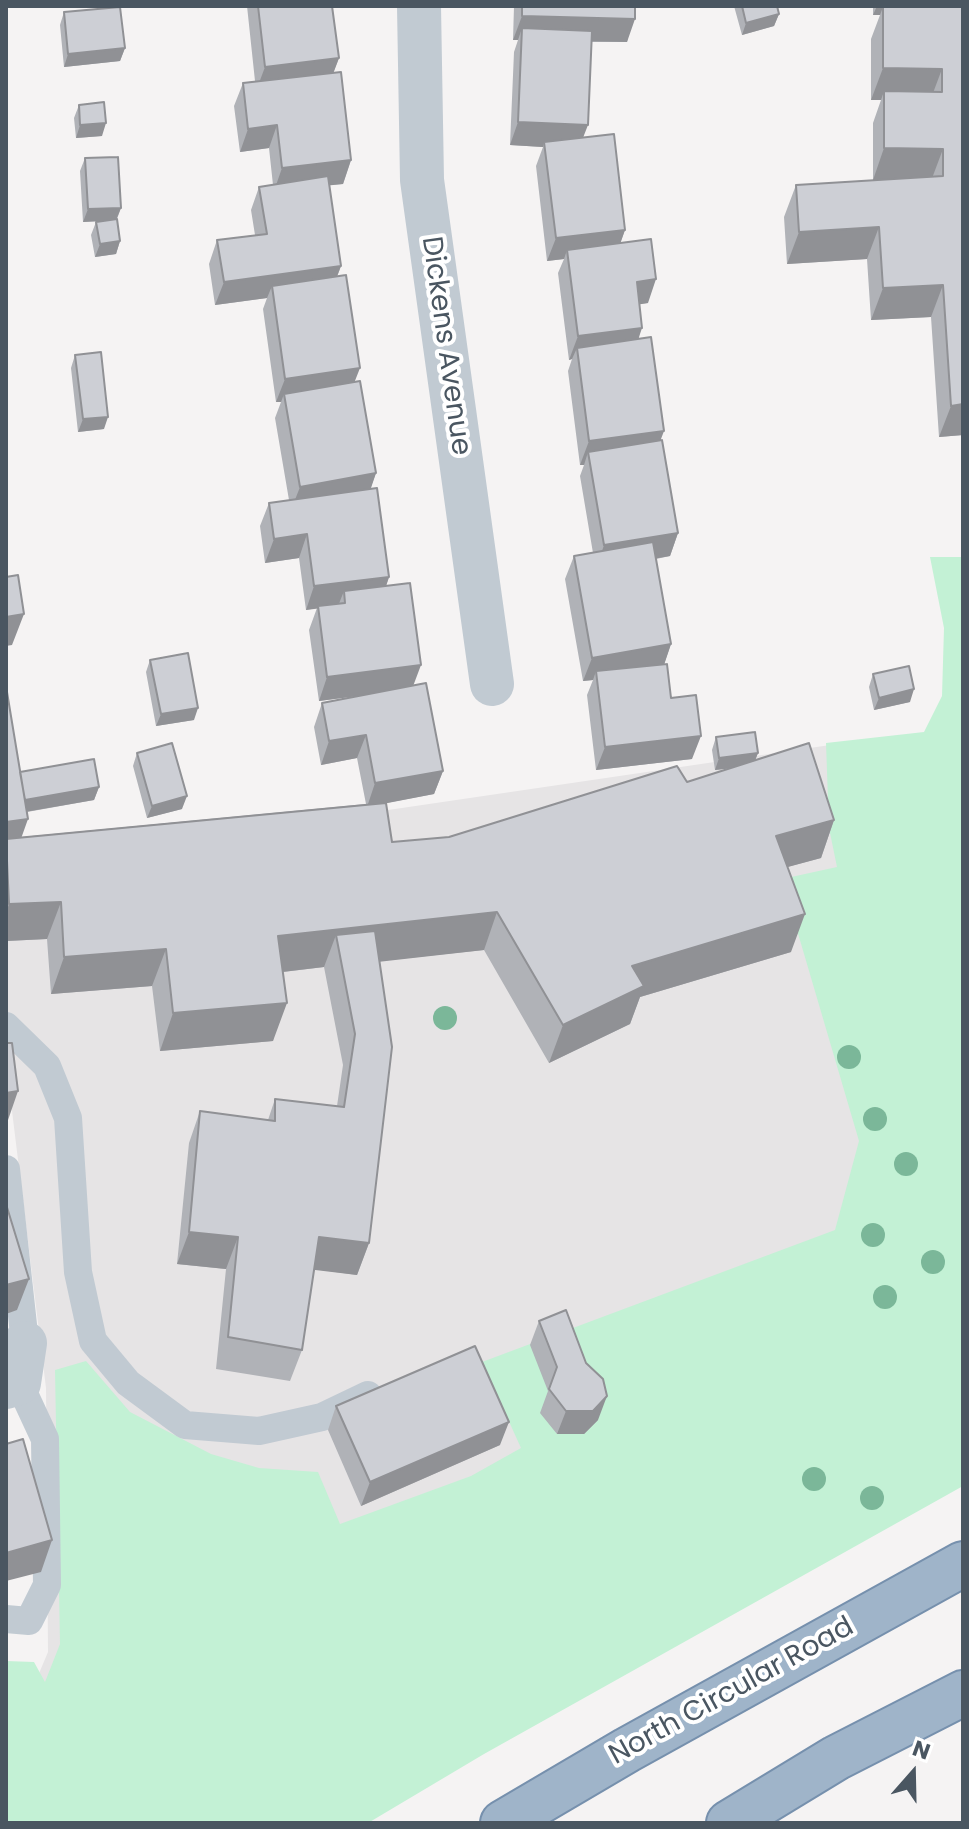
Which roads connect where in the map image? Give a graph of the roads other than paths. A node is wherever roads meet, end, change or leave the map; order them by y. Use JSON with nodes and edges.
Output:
{"nodes":[{"id":1,"x":419,"y":6,"type":"edge"},
{"id":2,"x":492,"y":684,"type":"dead end"},
{"id":3,"x":6,"y":1026,"type":"edge"},
{"id":4,"x":6,"y":1169,"type":"edge"},
{"id":5,"x":17,"y":1371,"type":"edge"},
{"id":6,"x":390,"y":1385,"type":"edge"},
{"id":7,"x":963,"y":1564,"type":"edge"},
{"id":8,"x":6,"y":1619,"type":"edge"},
{"id":9,"x":963,"y":1693,"type":"edge"},
{"id":10,"x":963,"y":1722,"type":"edge"},
{"id":11,"x":836,"y":1758,"type":"junction"},
{"id":12,"x":503,"y":1823,"type":"edge"},
{"id":13,"x":729,"y":1823,"type":"edge"}],
"edges":[{"from":1,"to":2,"type":"street","name":"Dickens Avenue"},
{"from":3,"to":6,"type":"lane"},
{"from":4,"to":5,"type":"lane"},
{"from":5,"to":8,"type":"lane"},
{"from":7,"to":12,"type":"highway","name":"North Circular Road"},
{"from":9,"to":11,"type":"highway"},
{"from":10,"to":11,"type":"highway"},
{"from":11,"to":13,"type":"highway"}]}
